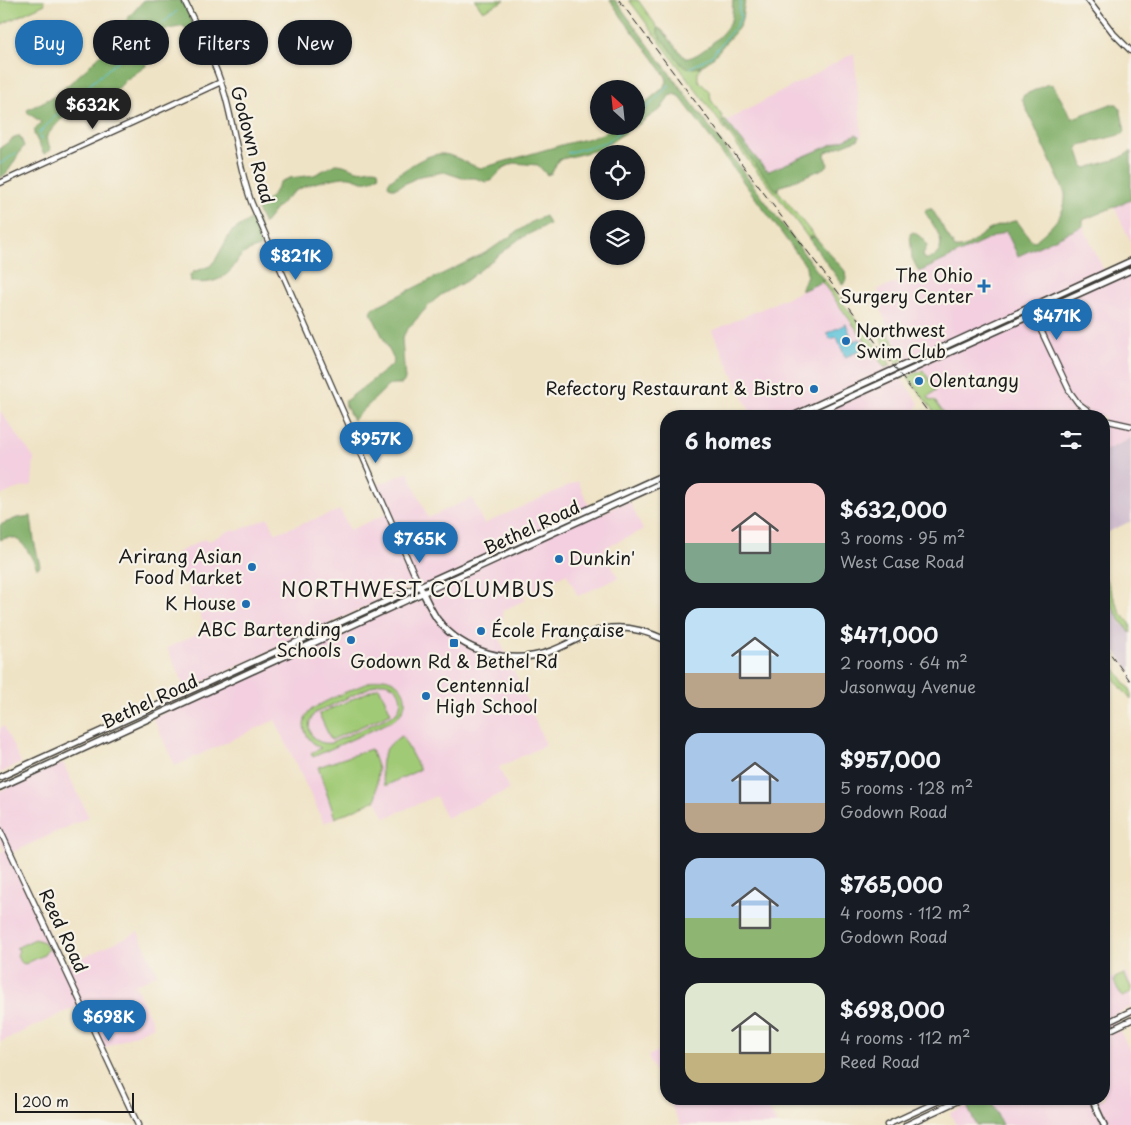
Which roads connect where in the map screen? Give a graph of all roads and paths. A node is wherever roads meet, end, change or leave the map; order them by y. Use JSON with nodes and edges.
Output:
{"nodes":[{"id":1,"x":184,"y":0,"type":"edge"},
{"id":2,"x":1088,"y":0,"type":"edge"},
{"id":3,"x":1131,"y":51,"type":"edge"},
{"id":4,"x":221,"y":82,"type":"junction"},
{"id":5,"x":0,"y":183,"type":"edge"},
{"id":6,"x":1128,"y":262,"type":"edge"},
{"id":7,"x":1131,"y":270,"type":"edge"},
{"id":8,"x":1122,"y":274,"type":"junction"},
{"id":9,"x":1030,"y":307,"type":"junction"},
{"id":10,"x":1033,"y":314,"type":"junction"},
{"id":11,"x":978,"y":331,"type":"junction"},
{"id":12,"x":937,"y":350,"type":"junction"},
{"id":13,"x":954,"y":350,"type":"junction"},
{"id":14,"x":913,"y":369,"type":"junction"},
{"id":15,"x":806,"y":410,"type":"edge"},
{"id":16,"x":822,"y":410,"type":"edge"},
{"id":17,"x":1087,"y":410,"type":"edge"},
{"id":18,"x":1110,"y":421,"type":"edge"},
{"id":19,"x":1131,"y":426,"type":"edge"},
{"id":20,"x":660,"y":477,"type":"edge"},
{"id":21,"x":660,"y":484,"type":"edge"},
{"id":22,"x":419,"y":585,"type":"junction"},
{"id":23,"x":423,"y":593,"type":"junction"},
{"id":24,"x":660,"y":638,"type":"edge"},
{"id":25,"x":0,"y":777,"type":"edge"},
{"id":26,"x":0,"y":787,"type":"edge"},
{"id":27,"x":0,"y":830,"type":"edge"},
{"id":28,"x":1131,"y":1011,"type":"edge"},
{"id":29,"x":1131,"y":1020,"type":"edge"},
{"id":30,"x":1110,"y":1021,"type":"edge"},
{"id":31,"x":1110,"y":1030,"type":"edge"},
{"id":32,"x":930,"y":1105,"type":"edge"},
{"id":33,"x":949,"y":1105,"type":"edge"},
{"id":34,"x":1095,"y":1105,"type":"edge"},
{"id":35,"x":138,"y":1125,"type":"edge"},
{"id":36,"x":887,"y":1125,"type":"edge"},
{"id":37,"x":906,"y":1125,"type":"edge"},
{"id":38,"x":1104,"y":1125,"type":"edge"}],
"edges":[{"from":1,"to":4,"type":"main road","name":"Godown Road"},
{"from":2,"to":3,"type":"main road"},
{"from":4,"to":5,"type":"main road"},
{"from":4,"to":22,"type":"main road","name":"Godown Road"},
{"from":6,"to":8,"type":"main road"},
{"from":6,"to":9,"type":"main road"},
{"from":7,"to":8,"type":"main road"},
{"from":8,"to":10,"type":"main road"},
{"from":9,"to":10,"type":"main road"},
{"from":9,"to":11,"type":"main road"},
{"from":10,"to":13,"type":"main road"},
{"from":10,"to":17,"type":"main road"},
{"from":11,"to":12,"type":"main road"},
{"from":11,"to":13,"type":"main road"},
{"from":12,"to":14,"type":"main road"},
{"from":12,"to":15,"type":"main road"},
{"from":13,"to":14,"type":"main road"},
{"from":14,"to":16,"type":"main road"},
{"from":18,"to":19,"type":"main road"},
{"from":20,"to":22,"type":"main road","name":"Bethel Road"},
{"from":21,"to":23,"type":"main road","name":"Bethel Road"},
{"from":22,"to":23,"type":"main road","name":"Godown Road"},
{"from":22,"to":25,"type":"main road","name":"Bethel Road"},
{"from":23,"to":24,"type":"main road","name":"Godown Road"},
{"from":23,"to":26,"type":"main road","name":"Bethel Road"},
{"from":27,"to":35,"type":"main road","name":"Reed Road"},
{"from":28,"to":30,"type":"main road"},
{"from":29,"to":31,"type":"main road"},
{"from":32,"to":36,"type":"main road"},
{"from":33,"to":37,"type":"main road"},
{"from":34,"to":38,"type":"main road"}]}
